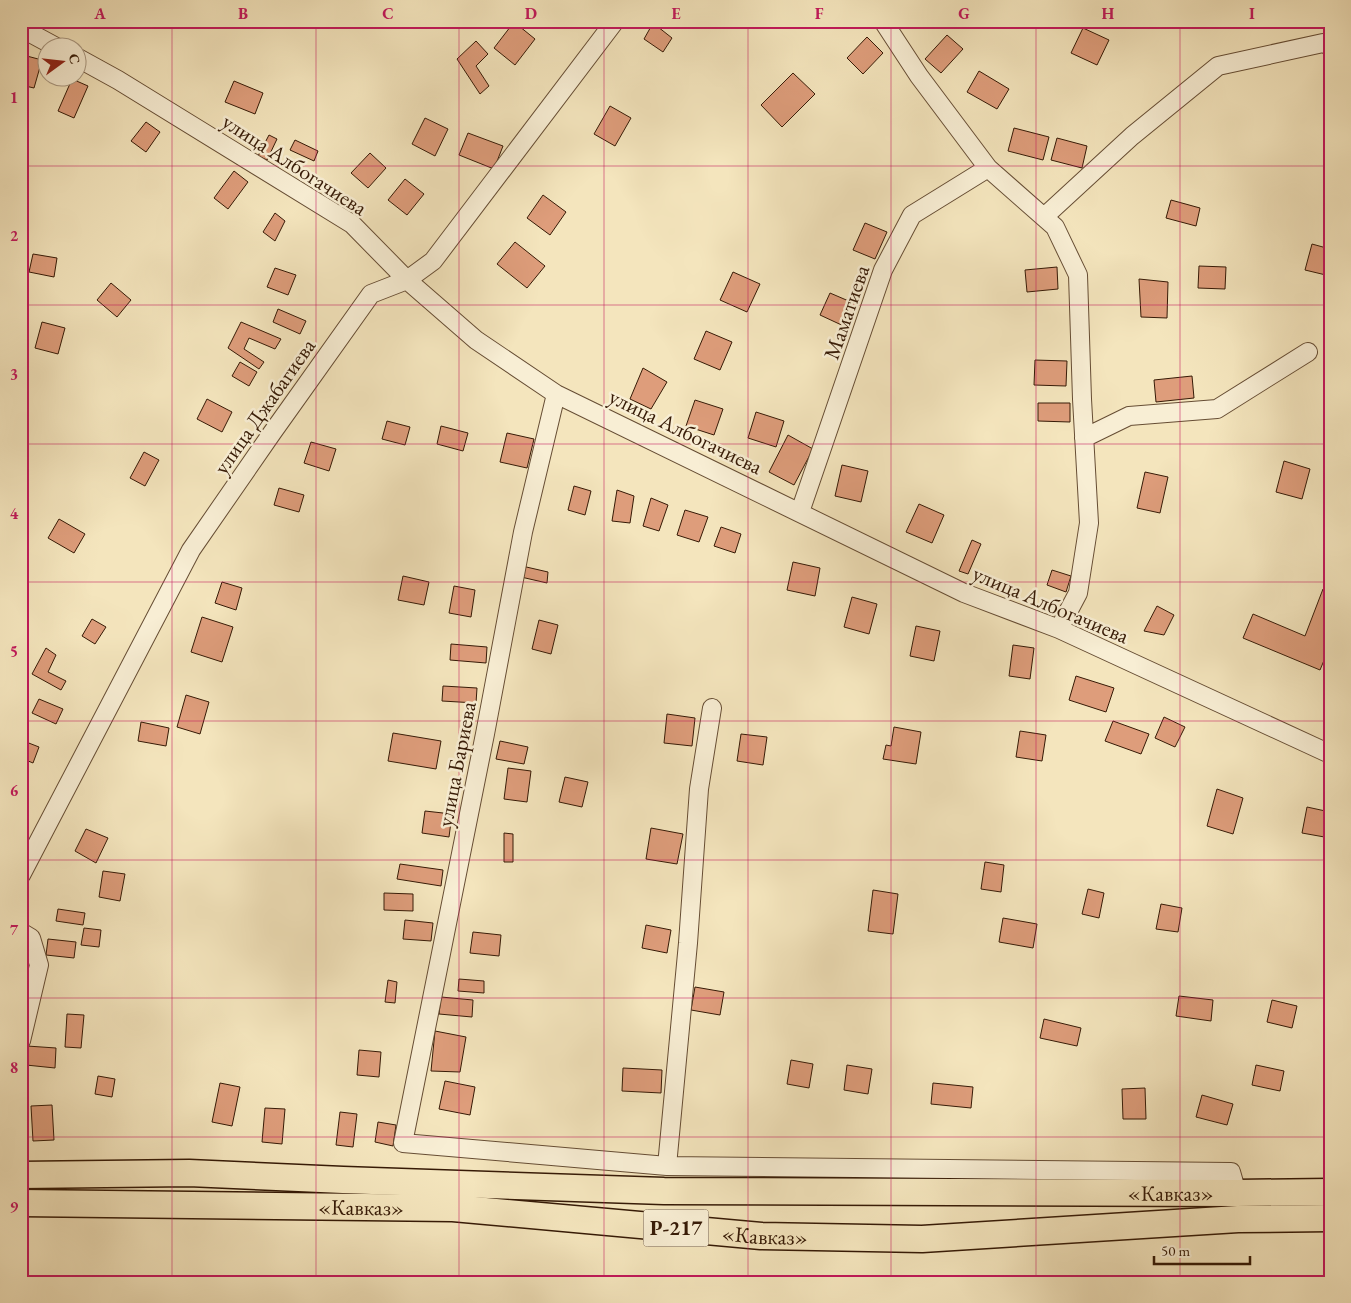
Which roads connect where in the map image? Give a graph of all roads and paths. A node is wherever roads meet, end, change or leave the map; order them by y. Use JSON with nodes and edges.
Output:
{"nodes":[{"id":1,"x":616,"y":21,"type":"edge"},
{"id":2,"x":883,"y":21,"type":"edge"},
{"id":3,"x":21,"y":28,"type":"edge"},
{"id":4,"x":40,"y":38,"type":"edge"},
{"id":5,"x":1330,"y":46,"type":"edge"},
{"id":6,"x":88,"y":64,"type":"edge"},
{"id":7,"x":988,"y":168,"type":"junction"},
{"id":8,"x":1044,"y":217,"type":"junction"},
{"id":9,"x":407,"y":280,"type":"junction"},
{"id":10,"x":1308,"y":352,"type":"dead end"},
{"id":11,"x":556,"y":394,"type":"junction"},
{"id":12,"x":1084,"y":438,"type":"junction"},
{"id":13,"x":800,"y":512,"type":"junction"},
{"id":14,"x":1059,"y":629,"type":"junction"},
{"id":15,"x":712,"y":708,"type":"dead end"},
{"id":16,"x":1330,"y":754,"type":"edge"},
{"id":17,"x":21,"y":875,"type":"edge"},
{"id":18,"x":21,"y":932,"type":"edge"},
{"id":19,"x":21,"y":1041,"type":"edge"},
{"id":20,"x":667,"y":1166,"type":"junction"},
{"id":21,"x":21,"y":1175,"type":"edge"},
{"id":22,"x":1330,"y":1192,"type":"edge"},
{"id":23,"x":1237,"y":1193,"type":"junction"},
{"id":24,"x":21,"y":1203,"type":"edge"},
{"id":25,"x":1330,"y":1218,"type":"edge"}],
"edges":[{"from":1,"to":9,"type":"street","name":"улица Джабагиева"},
{"from":2,"to":7,"type":"street"},
{"from":3,"to":4,"type":"street"},
{"from":5,"to":8,"type":"street"},
{"from":6,"to":9,"type":"street","name":"улица Албогачиева"},
{"from":7,"to":8,"type":"street"},
{"from":7,"to":13,"type":"street","name":"Маматиева"},
{"from":8,"to":12,"type":"street"},
{"from":9,"to":11,"type":"street","name":"улица Албогачиева"},
{"from":9,"to":17,"type":"street","name":"улица Джабагиева"},
{"from":10,"to":12,"type":"street"},
{"from":11,"to":13,"type":"street","name":"улица Албогачиева"},
{"from":11,"to":20,"type":"street","name":"улица Бариева"},
{"from":12,"to":14,"type":"street"},
{"from":13,"to":14,"type":"street","name":"улица Албогачиева"},
{"from":14,"to":16,"type":"street","name":"улица Албогачиева"},
{"from":15,"to":20,"type":"street"},
{"from":18,"to":19,"type":"street"},
{"from":20,"to":23,"type":"street"},
{"from":21,"to":23,"type":"highway","name":"«Кавказ»","number":"Р-217"},
{"from":22,"to":23,"type":"highway","name":"«Кавказ»","number":"Р-217"},
{"from":24,"to":25,"type":"highway","name":"«Кавказ»","number":"Р-217"}]}
